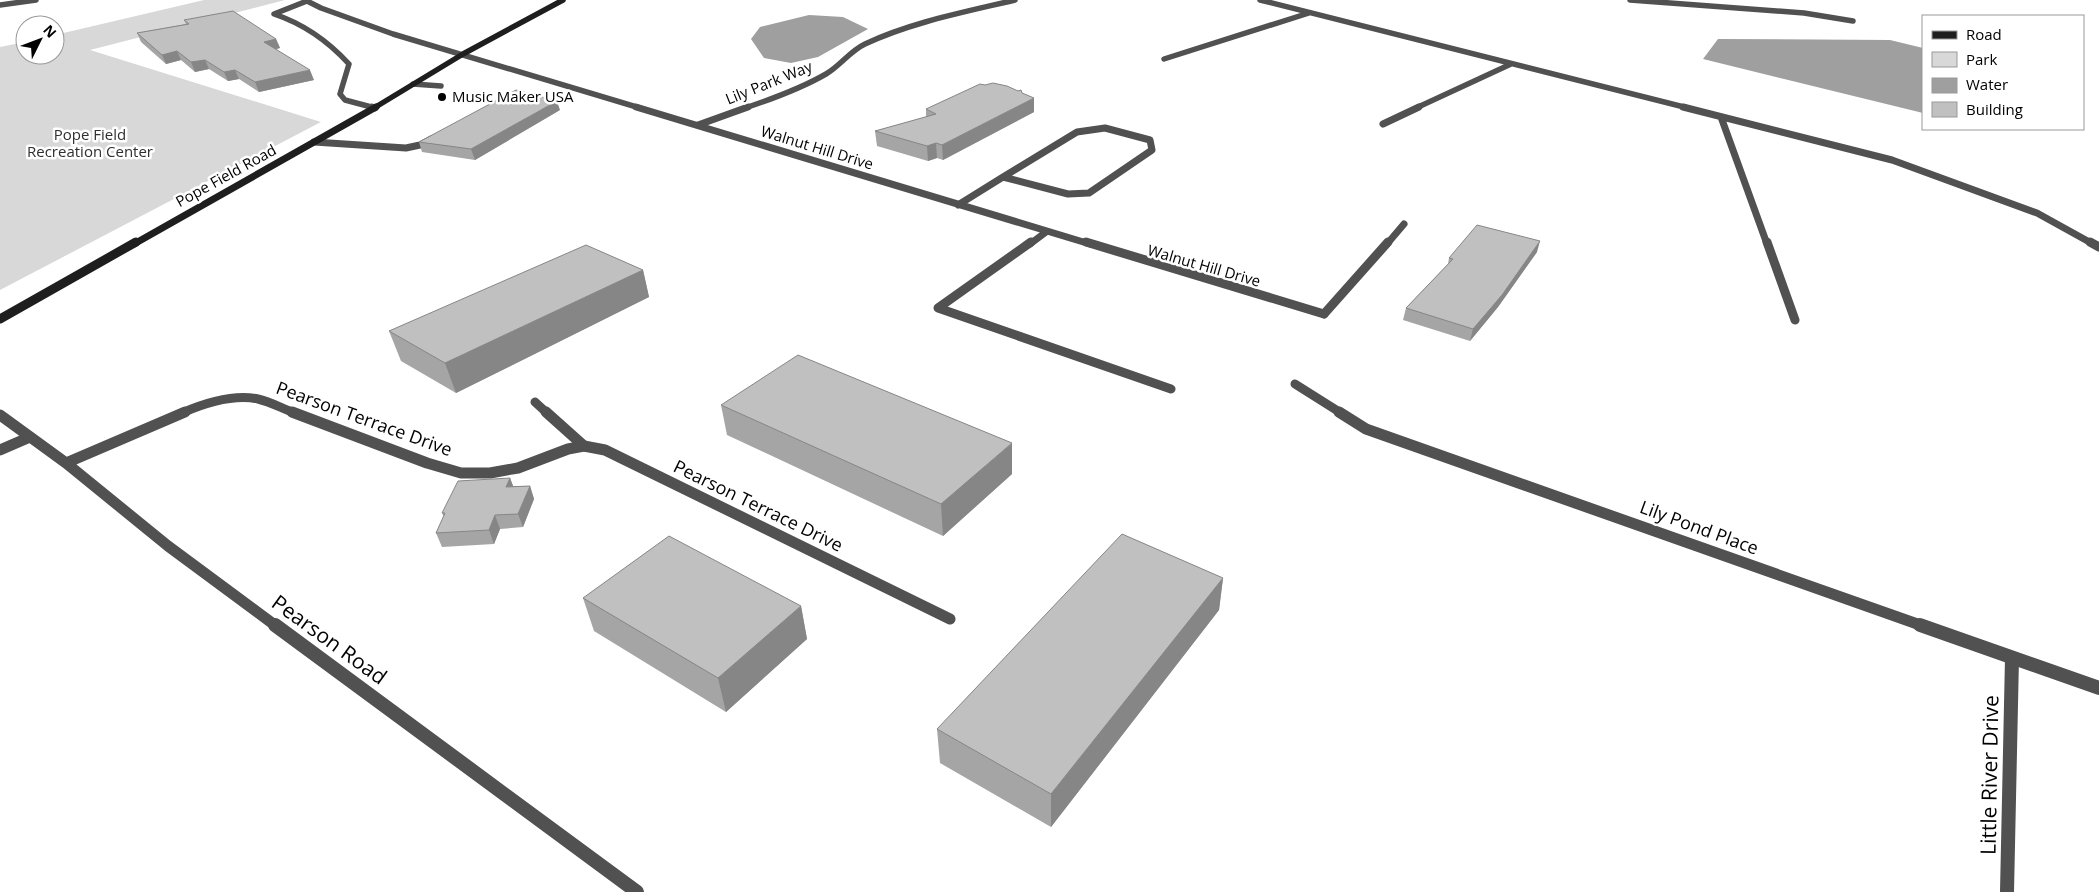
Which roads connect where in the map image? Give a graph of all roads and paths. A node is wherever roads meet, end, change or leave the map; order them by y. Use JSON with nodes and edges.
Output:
{"nodes":[{"id":1,"x":36,"y":0,"type":"edge"},
{"id":2,"x":563,"y":0,"type":"edge"},
{"id":3,"x":1015,"y":0,"type":"edge"},
{"id":4,"x":1260,"y":0,"type":"edge"},
{"id":5,"x":1630,"y":0,"type":"edge"},
{"id":6,"x":306,"y":1,"type":"edge"},
{"id":7,"x":0,"y":5,"type":"edge"},
{"id":8,"x":1310,"y":13,"type":"junction"},
{"id":9,"x":1853,"y":21,"type":"dead end"},
{"id":10,"x":463,"y":54,"type":"junction"},
{"id":11,"x":1164,"y":59,"type":"dead end"},
{"id":12,"x":1511,"y":64,"type":"junction"},
{"id":13,"x":413,"y":84,"type":"junction"},
{"id":14,"x":441,"y":86,"type":"dead end"},
{"id":15,"x":375,"y":108,"type":"junction"},
{"id":16,"x":1721,"y":117,"type":"junction"},
{"id":17,"x":1383,"y":124,"type":"dead end"},
{"id":18,"x":698,"y":125,"type":"junction"},
{"id":19,"x":435,"y":136,"type":"edge"},
{"id":20,"x":314,"y":142,"type":"junction"},
{"id":21,"x":1003,"y":177,"type":"junction"},
{"id":22,"x":958,"y":205,"type":"junction"},
{"id":23,"x":1404,"y":224,"type":"dead end"},
{"id":24,"x":1046,"y":232,"type":"junction"},
{"id":25,"x":2099,"y":247,"type":"edge"},
{"id":26,"x":0,"y":319,"type":"edge"},
{"id":27,"x":1795,"y":320,"type":"dead end"},
{"id":28,"x":1296,"y":384,"type":"dead end"},
{"id":29,"x":1171,"y":389,"type":"dead end"},
{"id":30,"x":535,"y":402,"type":"dead end"},
{"id":31,"x":0,"y":415,"type":"edge"},
{"id":32,"x":30,"y":437,"type":"junction"},
{"id":33,"x":584,"y":446,"type":"junction"},
{"id":34,"x":0,"y":450,"type":"edge"},
{"id":35,"x":66,"y":463,"type":"junction"},
{"id":36,"x":950,"y":619,"type":"dead end"},
{"id":37,"x":2012,"y":658,"type":"junction"},
{"id":38,"x":2099,"y":688,"type":"edge"},
{"id":39,"x":637,"y":892,"type":"edge"},
{"id":40,"x":2007,"y":892,"type":"edge"}],
"edges":[{"from":1,"to":7,"type":"street"},
{"from":2,"to":10,"type":"street","name":"Pope Field Road"},
{"from":3,"to":18,"type":"street","name":"Lily Park Way"},
{"from":4,"to":8,"type":"street"},
{"from":5,"to":9,"type":"street"},
{"from":6,"to":10,"type":"street","name":"Walnut Hill Drive"},
{"from":6,"to":15,"type":"street"},
{"from":8,"to":11,"type":"street"},
{"from":8,"to":12,"type":"street"},
{"from":10,"to":13,"type":"street","name":"Pope Field Road"},
{"from":10,"to":18,"type":"street","name":"Walnut Hill Drive"},
{"from":12,"to":16,"type":"street"},
{"from":12,"to":17,"type":"street"},
{"from":13,"to":14,"type":"street"},
{"from":13,"to":15,"type":"street","name":"Pope Field Road"},
{"from":15,"to":20,"type":"street","name":"Pope Field Road"},
{"from":16,"to":25,"type":"street"},
{"from":16,"to":27,"type":"street"},
{"from":18,"to":22,"type":"street","name":"Walnut Hill Drive"},
{"from":19,"to":20,"type":"street"},
{"from":20,"to":26,"type":"street","name":"Pope Field Road"},
{"from":21,"to":21,"type":"street"},
{"from":21,"to":22,"type":"street"},
{"from":22,"to":24,"type":"street","name":"Walnut Hill Drive"},
{"from":23,"to":24,"type":"street","name":"Walnut Hill Drive"},
{"from":24,"to":29,"type":"street"},
{"from":28,"to":37,"type":"street","name":"Lily Pond Place"},
{"from":30,"to":33,"type":"street"},
{"from":31,"to":32,"type":"street","name":"Pearson Road"},
{"from":32,"to":34,"type":"street"},
{"from":32,"to":35,"type":"street","name":"Pearson Road"},
{"from":33,"to":35,"type":"street","name":"Pearson Terrace Drive"},
{"from":33,"to":36,"type":"street","name":"Pearson Terrace Drive"},
{"from":35,"to":39,"type":"street","name":"Pearson Road"},
{"from":37,"to":38,"type":"street","name":"Lily Pond Place"},
{"from":37,"to":40,"type":"street","name":"Little River Drive"}]}
